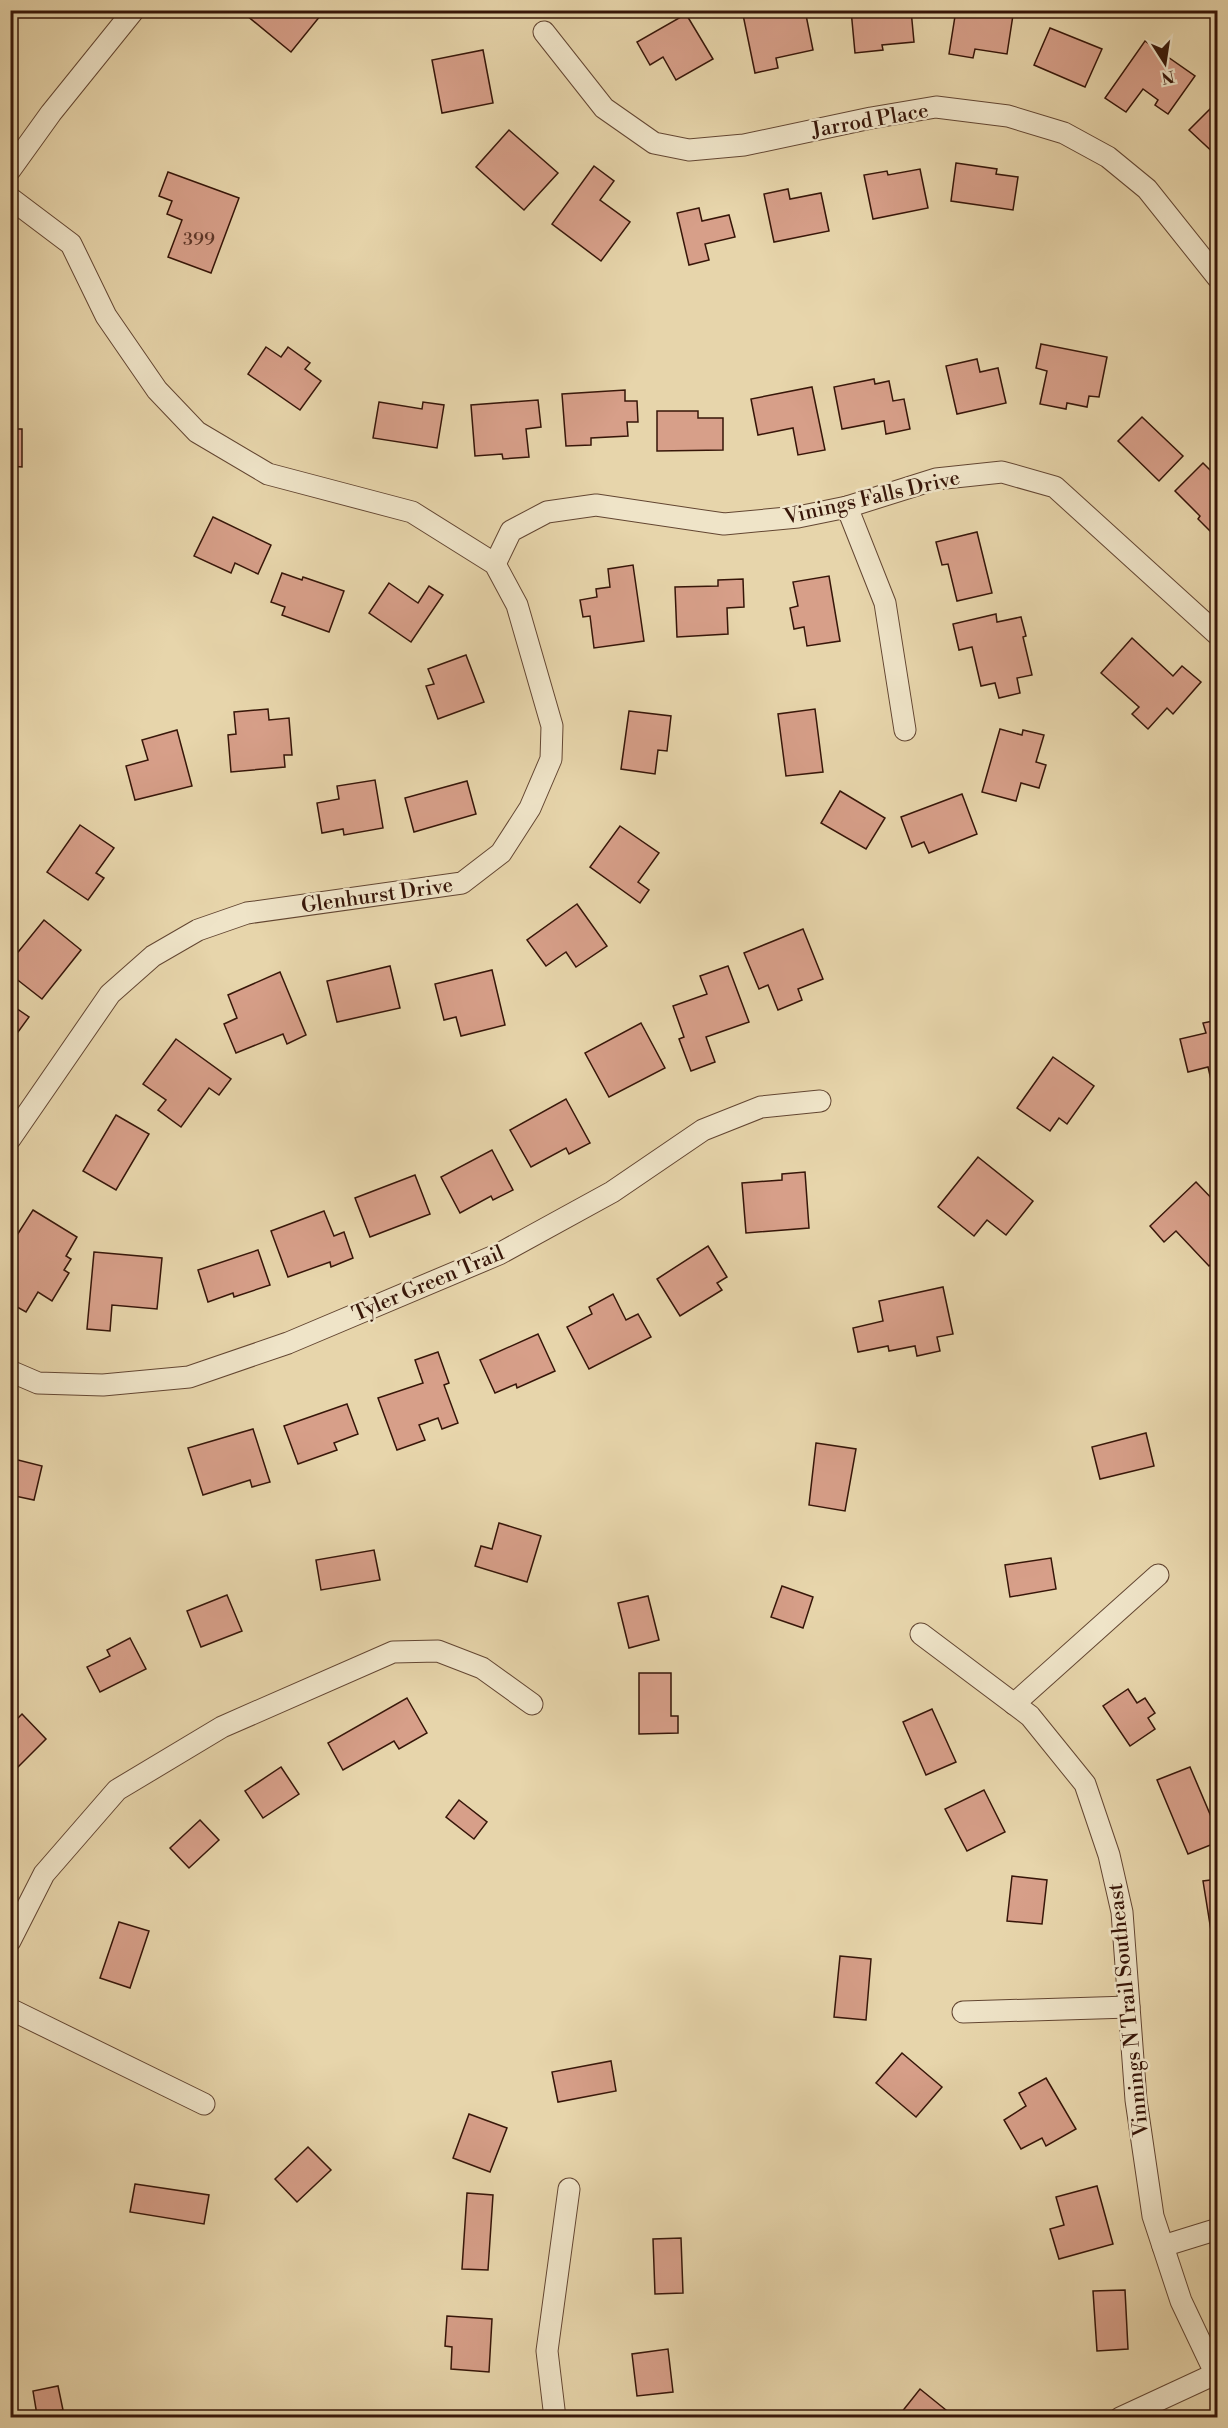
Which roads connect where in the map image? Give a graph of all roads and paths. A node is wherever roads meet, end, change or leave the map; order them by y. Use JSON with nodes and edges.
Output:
{"nodes":[{"id":1,"x":134,"y":10,"type":"edge"},
{"id":2,"x":544,"y":32,"type":"dead end"},
{"id":3,"x":10,"y":170,"type":"edge"},
{"id":4,"x":10,"y":198,"type":"edge"},
{"id":5,"x":1218,"y":278,"type":"edge"},
{"id":6,"x":847,"y":507,"type":"junction"},
{"id":7,"x":495,"y":564,"type":"junction"},
{"id":8,"x":1215,"y":628,"type":"edge"},
{"id":9,"x":905,"y":730,"type":"dead end"},
{"id":10,"x":820,"y":1101,"type":"dead end"},
{"id":11,"x":10,"y":1139,"type":"edge"},
{"id":12,"x":10,"y":1371,"type":"edge"},
{"id":13,"x":1158,"y":1575,"type":"dead end"},
{"id":14,"x":921,"y":1634,"type":"dead end"},
{"id":15,"x":532,"y":1704,"type":"dead end"},
{"id":16,"x":1014,"y":1704,"type":"junction"},
{"id":17,"x":10,"y":1941,"type":"edge"},
{"id":18,"x":1129,"y":2007,"type":"junction"},
{"id":19,"x":10,"y":2009,"type":"edge"},
{"id":20,"x":963,"y":2012,"type":"dead end"},
{"id":21,"x":204,"y":2104,"type":"dead end"},
{"id":22,"x":569,"y":2189,"type":"dead end"},
{"id":23,"x":1218,"y":2229,"type":"edge"},
{"id":24,"x":1163,"y":2246,"type":"junction"},
{"id":25,"x":1216,"y":2377,"type":"edge"},
{"id":26,"x":555,"y":2418,"type":"edge"},
{"id":27,"x":1120,"y":2418,"type":"edge"}],
"edges":[{"from":1,"to":3,"type":"street"},
{"from":2,"to":5,"type":"street","name":"Jarrod Place"},
{"from":4,"to":7,"type":"street","name":"Glenhurst Drive"},
{"from":6,"to":7,"type":"street","name":"Vinings Falls Drive"},
{"from":6,"to":8,"type":"street","name":"Vinings Falls Drive"},
{"from":6,"to":9,"type":"street"},
{"from":7,"to":11,"type":"street","name":"Glenhurst Drive"},
{"from":10,"to":12,"type":"street","name":"Tyler Green Trail"},
{"from":13,"to":16,"type":"street"},
{"from":14,"to":16,"type":"street","name":"Vinnings N Trail Southeast"},
{"from":15,"to":17,"type":"street"},
{"from":16,"to":18,"type":"street","name":"Vinnings N Trail Southeast"},
{"from":18,"to":20,"type":"street"},
{"from":18,"to":24,"type":"street","name":"Vinnings N Trail Southeast"},
{"from":19,"to":21,"type":"street"},
{"from":22,"to":26,"type":"street"},
{"from":23,"to":24,"type":"street"},
{"from":24,"to":25,"type":"street","name":"Vinnings N Trail Southeast"},
{"from":25,"to":27,"type":"street"}]}
